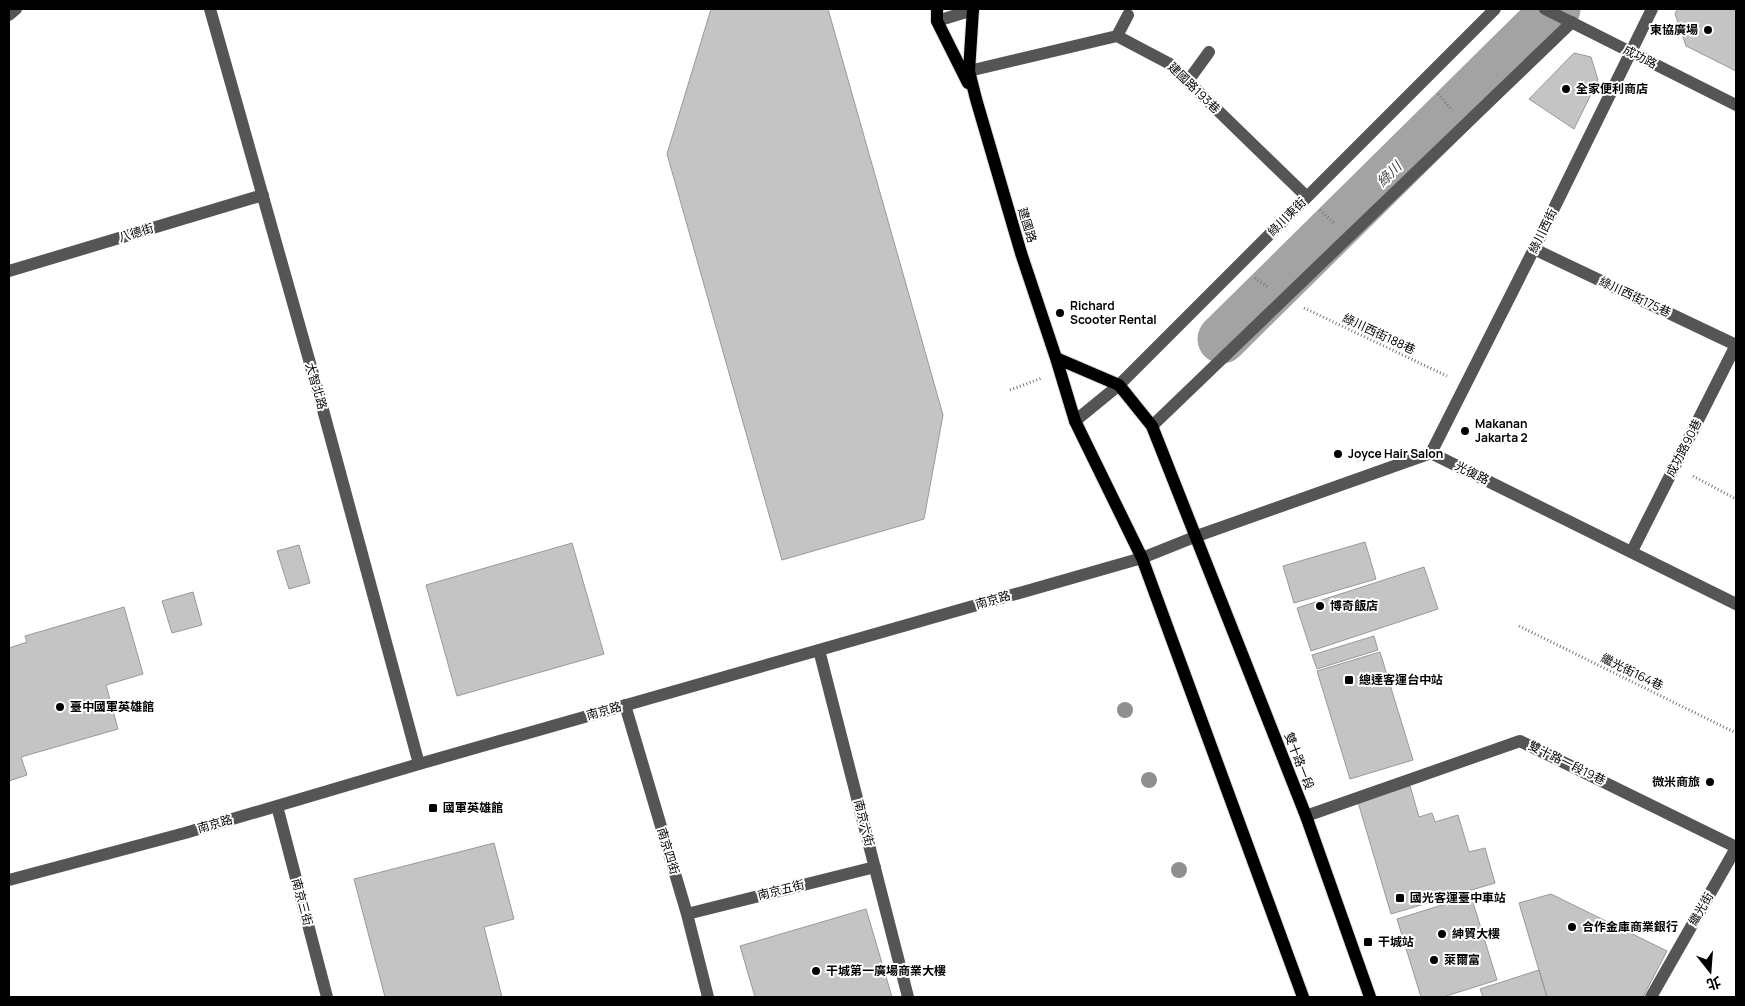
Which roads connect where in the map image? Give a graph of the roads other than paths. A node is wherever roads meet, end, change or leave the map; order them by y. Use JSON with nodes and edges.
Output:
{"nodes":[{"id":1,"x":16,"y":9,"type":"edge"},
{"id":2,"x":210,"y":9,"type":"edge"},
{"id":3,"x":1495,"y":9,"type":"edge"},
{"id":4,"x":1545,"y":9,"type":"edge"},
{"id":5,"x":1652,"y":9,"type":"edge"},
{"id":6,"x":973,"y":10,"type":"edge"},
{"id":7,"x":9,"y":15,"type":"edge"},
{"id":8,"x":937,"y":15,"type":"edge"},
{"id":9,"x":1128,"y":15,"type":"dead end"},
{"id":10,"x":1572,"y":22,"type":"junction"},
{"id":11,"x":1117,"y":36,"type":"junction"},
{"id":12,"x":1209,"y":52,"type":"dead end"},
{"id":13,"x":1630,"y":52,"type":"junction"},
{"id":14,"x":969,"y":71,"type":"junction"},
{"id":15,"x":1188,"y":81,"type":"junction"},
{"id":16,"x":976,"y":99,"type":"junction"},
{"id":17,"x":1736,"y":105,"type":"edge"},
{"id":18,"x":263,"y":195,"type":"junction"},
{"id":19,"x":1311,"y":201,"type":"junction"},
{"id":20,"x":1534,"y":249,"type":"junction"},
{"id":21,"x":9,"y":271,"type":"edge"},
{"id":22,"x":1736,"y":345,"type":"edge"},
{"id":23,"x":1056,"y":358,"type":"junction"},
{"id":24,"x":1118,"y":385,"type":"junction"},
{"id":25,"x":1075,"y":421,"type":"junction"},
{"id":26,"x":1152,"y":426,"type":"junction"},
{"id":27,"x":1431,"y":453,"type":"junction"},
{"id":28,"x":1197,"y":536,"type":"junction"},
{"id":29,"x":1632,"y":551,"type":"junction"},
{"id":30,"x":1142,"y":558,"type":"junction"},
{"id":31,"x":1736,"y":604,"type":"edge"},
{"id":32,"x":819,"y":650,"type":"junction"},
{"id":33,"x":625,"y":705,"type":"junction"},
{"id":34,"x":419,"y":764,"type":"junction"},
{"id":35,"x":277,"y":806,"type":"junction"},
{"id":36,"x":1306,"y":816,"type":"junction"},
{"id":37,"x":1736,"y":847,"type":"edge"},
{"id":38,"x":875,"y":866,"type":"junction"},
{"id":39,"x":9,"y":880,"type":"edge"},
{"id":40,"x":687,"y":914,"type":"junction"},
{"id":41,"x":327,"y":997,"type":"edge"},
{"id":42,"x":708,"y":997,"type":"edge"},
{"id":43,"x":908,"y":997,"type":"edge"},
{"id":44,"x":1303,"y":997,"type":"edge"},
{"id":45,"x":1370,"y":997,"type":"edge"},
{"id":46,"x":1651,"y":997,"type":"edge"}],
"edges":[{"from":1,"to":7,"type":"street"},
{"from":2,"to":18,"type":"street","name":"大智北路"},
{"from":3,"to":19,"type":"street","name":"綠川東街"},
{"from":4,"to":10,"type":"street","name":"成功路"},
{"from":5,"to":13,"type":"street","name":"綠川西街"},
{"from":6,"to":8,"type":"street"},
{"from":6,"to":14,"type":"main road","name":"建國路"},
{"from":8,"to":16,"type":"main road","name":"建國路"},
{"from":9,"to":11,"type":"street"},
{"from":10,"to":13,"type":"street","name":"成功路"},
{"from":10,"to":26,"type":"street"},
{"from":11,"to":14,"type":"street"},
{"from":11,"to":15,"type":"street","name":"建國路193巷"},
{"from":12,"to":15,"type":"street"},
{"from":13,"to":17,"type":"street","name":"成功路"},
{"from":13,"to":20,"type":"street","name":"綠川西街"},
{"from":14,"to":16,"type":"main road","name":"建國路"},
{"from":15,"to":19,"type":"street","name":"建國路193巷"},
{"from":16,"to":23,"type":"main road","name":"建國路"},
{"from":18,"to":21,"type":"street","name":"八德街"},
{"from":18,"to":34,"type":"street","name":"大智北路"},
{"from":19,"to":24,"type":"street","name":"綠川東街"},
{"from":20,"to":22,"type":"street","name":"綠川西街175巷"},
{"from":20,"to":27,"type":"street","name":"綠川西街"},
{"from":22,"to":29,"type":"street","name":"成功路90巷"},
{"from":23,"to":24,"type":"main road"},
{"from":23,"to":25,"type":"main road","name":"建國路"},
{"from":24,"to":25,"type":"street","name":"綠川東街"},
{"from":24,"to":26,"type":"main road"},
{"from":25,"to":30,"type":"main road","name":"建國路"},
{"from":26,"to":28,"type":"main road"},
{"from":27,"to":28,"type":"street"},
{"from":27,"to":29,"type":"street","name":"光復路"},
{"from":28,"to":30,"type":"street","name":"南京路"},
{"from":28,"to":36,"type":"main road","name":"雙十路一段"},
{"from":29,"to":31,"type":"street","name":"光復路"},
{"from":30,"to":32,"type":"street","name":"南京路"},
{"from":30,"to":44,"type":"main road"},
{"from":32,"to":33,"type":"street","name":"南京路"},
{"from":32,"to":38,"type":"street","name":"南京六街"},
{"from":33,"to":34,"type":"street","name":"南京路"},
{"from":33,"to":40,"type":"street","name":"南京四街"},
{"from":34,"to":35,"type":"street","name":"南京路"},
{"from":35,"to":39,"type":"street","name":"南京路"},
{"from":35,"to":41,"type":"street","name":"南京三街"},
{"from":36,"to":37,"type":"street","name":"雙十路一段19巷"},
{"from":36,"to":45,"type":"main road","name":"雙十路一段"},
{"from":37,"to":46,"type":"street","name":"繼光街"},
{"from":38,"to":40,"type":"street","name":"南京五街"},
{"from":38,"to":43,"type":"street","name":"南京六街"},
{"from":40,"to":42,"type":"street","name":"南京四街"}]}
